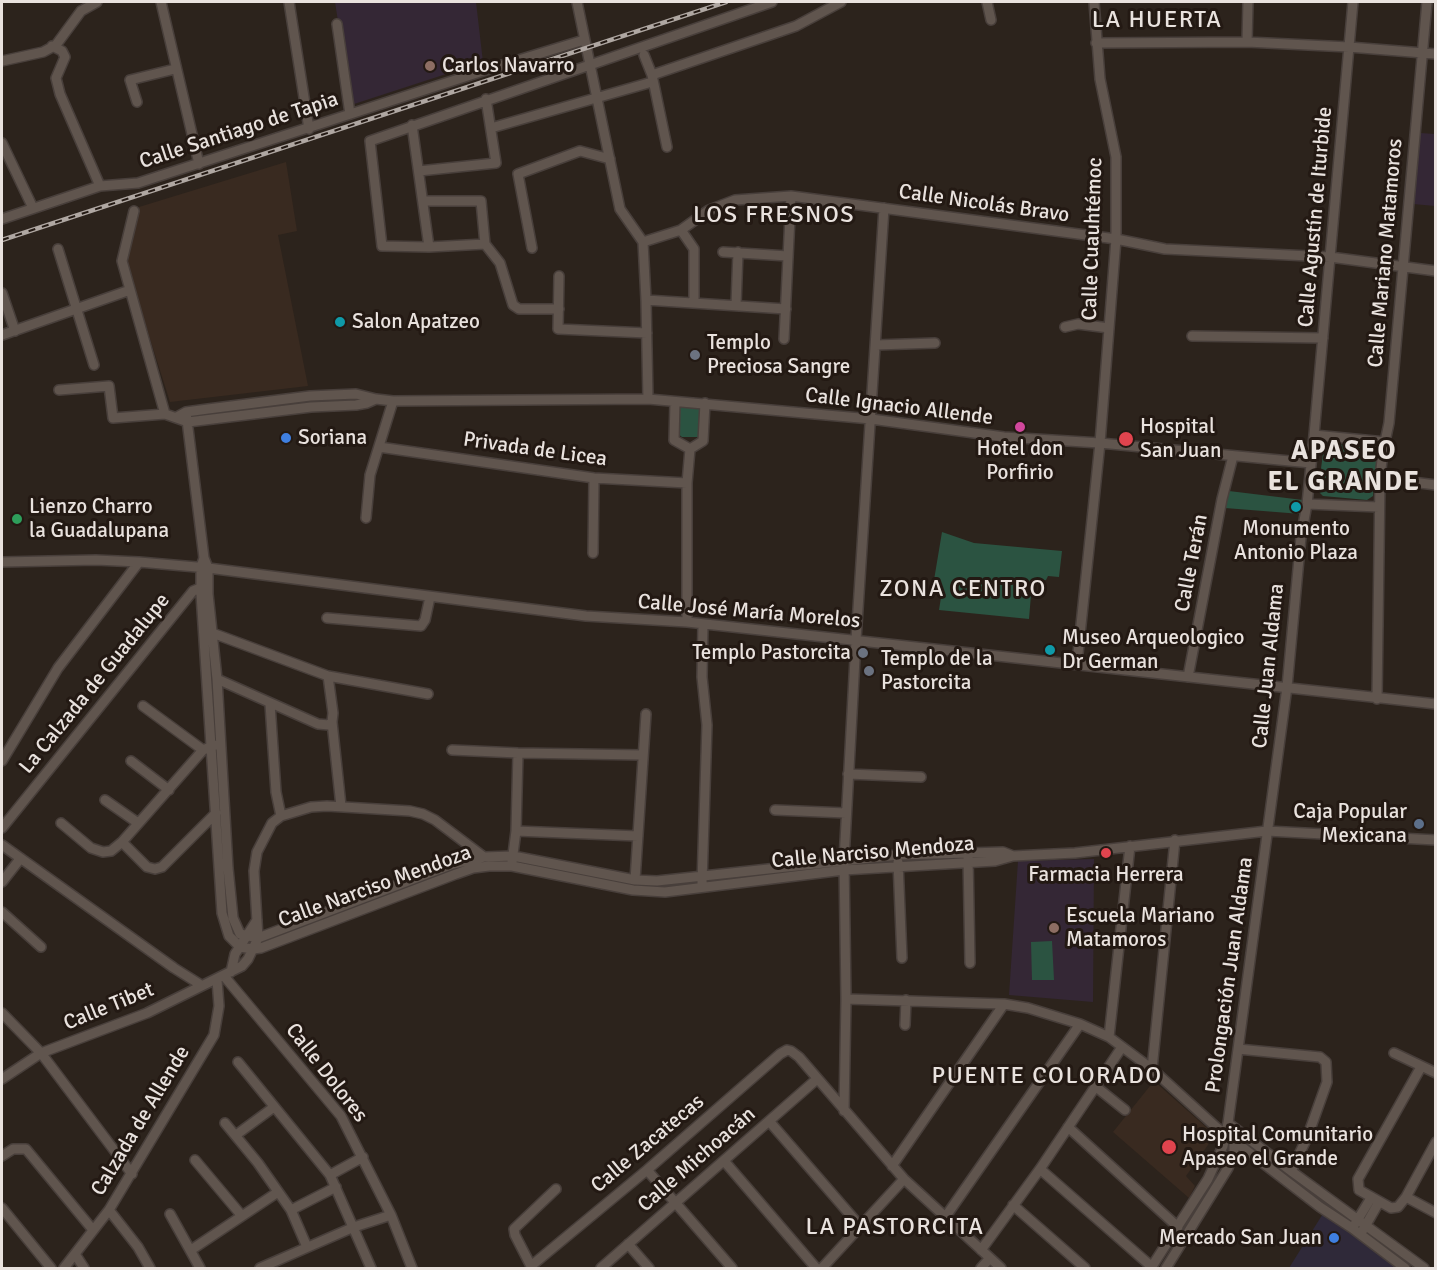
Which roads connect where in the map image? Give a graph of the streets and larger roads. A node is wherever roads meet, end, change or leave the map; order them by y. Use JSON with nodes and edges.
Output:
{"nodes":[{"id":1,"x":97,"y":2,"type":"edge"},
{"id":2,"x":161,"y":2,"type":"edge"},
{"id":3,"x":289,"y":2,"type":"edge"},
{"id":4,"x":577,"y":2,"type":"edge"},
{"id":5,"x":772,"y":2,"type":"edge"},
{"id":6,"x":841,"y":2,"type":"edge"},
{"id":7,"x":987,"y":2,"type":"edge"},
{"id":8,"x":1094,"y":2,"type":"edge"},
{"id":9,"x":1248,"y":2,"type":"edge"},
{"id":10,"x":1353,"y":2,"type":"edge"},
{"id":11,"x":1427,"y":2,"type":"edge"},
{"id":12,"x":990,"y":20,"type":"dead end"},
{"id":13,"x":337,"y":24,"type":"dead end"},
{"id":14,"x":584,"y":40,"type":"junction"},
{"id":15,"x":1247,"y":42,"type":"junction"},
{"id":16,"x":1096,"y":43,"type":"junction"},
{"id":17,"x":52,"y":46,"type":"junction"},
{"id":18,"x":1349,"y":47,"type":"junction"},
{"id":19,"x":1422,"y":53,"type":"junction"},
{"id":20,"x":1436,"y":54,"type":"edge"},
{"id":21,"x":644,"y":55,"type":"dead end"},
{"id":22,"x":2,"y":61,"type":"edge"},
{"id":23,"x":589,"y":65,"type":"junction"},
{"id":24,"x":176,"y":69,"type":"junction"},
{"id":25,"x":652,"y":79,"type":"junction"},
{"id":26,"x":596,"y":98,"type":"junction"},
{"id":27,"x":486,"y":99,"type":"junction"},
{"id":28,"x":137,"y":102,"type":"dead end"},
{"id":29,"x":350,"y":114,"type":"junction"},
{"id":30,"x":412,"y":125,"type":"junction"},
{"id":31,"x":491,"y":128,"type":"junction"},
{"id":32,"x":309,"y":129,"type":"junction"},
{"id":33,"x":2,"y":143,"type":"edge"},
{"id":34,"x":668,"y":147,"type":"dead end"},
{"id":35,"x":610,"y":159,"type":"junction"},
{"id":36,"x":199,"y":164,"type":"junction"},
{"id":37,"x":419,"y":171,"type":"junction"},
{"id":38,"x":100,"y":186,"type":"junction"},
{"id":39,"x":791,"y":196,"type":"junction"},
{"id":40,"x":423,"y":201,"type":"junction"},
{"id":41,"x":33,"y":208,"type":"junction"},
{"id":42,"x":884,"y":208,"type":"junction"},
{"id":43,"x":134,"y":212,"type":"dead end"},
{"id":44,"x":2,"y":219,"type":"edge"},
{"id":45,"x":681,"y":230,"type":"junction"},
{"id":46,"x":1116,"y":239,"type":"junction"},
{"id":47,"x":643,"y":242,"type":"junction"},
{"id":48,"x":485,"y":244,"type":"junction"},
{"id":49,"x":429,"y":247,"type":"junction"},
{"id":50,"x":531,"y":248,"type":"dead end"},
{"id":51,"x":58,"y":249,"type":"dead end"},
{"id":52,"x":723,"y":252,"type":"dead end"},
{"id":53,"x":738,"y":252,"type":"junction"},
{"id":54,"x":788,"y":256,"type":"junction"},
{"id":55,"x":1330,"y":257,"type":"junction"},
{"id":56,"x":1403,"y":268,"type":"junction"},
{"id":57,"x":1436,"y":271,"type":"edge"},
{"id":58,"x":559,"y":276,"type":"dead end"},
{"id":59,"x":130,"y":290,"type":"junction"},
{"id":60,"x":2,"y":292,"type":"edge"},
{"id":61,"x":646,"y":300,"type":"junction"},
{"id":62,"x":694,"y":302,"type":"junction"},
{"id":63,"x":736,"y":305,"type":"junction"},
{"id":64,"x":558,"y":309,"type":"junction"},
{"id":65,"x":786,"y":309,"type":"junction"},
{"id":66,"x":78,"y":310,"type":"junction"},
{"id":67,"x":1065,"y":327,"type":"dead end"},
{"id":68,"x":1109,"y":328,"type":"junction"},
{"id":69,"x":15,"y":330,"type":"junction"},
{"id":70,"x":647,"y":333,"type":"junction"},
{"id":71,"x":2,"y":335,"type":"edge"},
{"id":72,"x":1192,"y":336,"type":"dead end"},
{"id":73,"x":1323,"y":338,"type":"junction"},
{"id":74,"x":784,"y":339,"type":"dead end"},
{"id":75,"x":935,"y":343,"type":"dead end"},
{"id":76,"x":876,"y":345,"type":"junction"},
{"id":77,"x":94,"y":365,"type":"dead end"},
{"id":78,"x":59,"y":390,"type":"dead end"},
{"id":79,"x":375,"y":399,"type":"junction"},
{"id":80,"x":648,"y":399,"type":"junction"},
{"id":81,"x":393,"y":401,"type":"junction"},
{"id":82,"x":675,"y":402,"type":"junction"},
{"id":83,"x":705,"y":404,"type":"junction"},
{"id":84,"x":165,"y":414,"type":"junction"},
{"id":85,"x":182,"y":414,"type":"junction"},
{"id":86,"x":871,"y":419,"type":"junction"},
{"id":87,"x":188,"y":422,"type":"junction"},
{"id":88,"x":1314,"y":435,"type":"junction"},
{"id":89,"x":1385,"y":442,"type":"junction"},
{"id":90,"x":1100,"y":443,"type":"junction"},
{"id":91,"x":379,"y":447,"type":"junction"},
{"id":92,"x":690,"y":449,"type":"junction"},
{"id":93,"x":1233,"y":456,"type":"junction"},
{"id":94,"x":1311,"y":463,"type":"junction"},
{"id":95,"x":594,"y":478,"type":"junction"},
{"id":96,"x":1380,"y":478,"type":"junction"},
{"id":97,"x":687,"y":483,"type":"junction"},
{"id":98,"x":1436,"y":485,"type":"edge"},
{"id":99,"x":1307,"y":504,"type":"junction"},
{"id":100,"x":1378,"y":507,"type":"junction"},
{"id":101,"x":366,"y":518,"type":"dead end"},
{"id":102,"x":593,"y":553,"type":"dead end"},
{"id":103,"x":2,"y":562,"type":"edge"},
{"id":104,"x":140,"y":562,"type":"junction"},
{"id":105,"x":204,"y":564,"type":"junction"},
{"id":106,"x":200,"y":588,"type":"junction"},
{"id":107,"x":430,"y":597,"type":"junction"},
{"id":108,"x":327,"y":618,"type":"dead end"},
{"id":109,"x":687,"y":622,"type":"junction"},
{"id":110,"x":703,"y":624,"type":"junction"},
{"id":111,"x":208,"y":631,"type":"junction"},
{"id":112,"x":856,"y":640,"type":"junction"},
{"id":113,"x":1077,"y":663,"type":"junction"},
{"id":114,"x":328,"y":676,"type":"junction"},
{"id":115,"x":1188,"y":677,"type":"junction"},
{"id":116,"x":217,"y":679,"type":"junction"},
{"id":117,"x":1287,"y":687,"type":"junction"},
{"id":118,"x":428,"y":694,"type":"dead end"},
{"id":119,"x":1377,"y":699,"type":"junction"},
{"id":120,"x":270,"y":704,"type":"junction"},
{"id":121,"x":1436,"y":704,"type":"edge"},
{"id":122,"x":143,"y":706,"type":"dead end"},
{"id":123,"x":646,"y":714,"type":"dead end"},
{"id":124,"x":332,"y":722,"type":"junction"},
{"id":125,"x":212,"y":746,"type":"junction"},
{"id":126,"x":452,"y":750,"type":"dead end"},
{"id":127,"x":518,"y":753,"type":"junction"},
{"id":128,"x":644,"y":755,"type":"junction"},
{"id":129,"x":2,"y":761,"type":"edge"},
{"id":130,"x":131,"y":761,"type":"dead end"},
{"id":131,"x":848,"y":774,"type":"junction"},
{"id":132,"x":921,"y":777,"type":"dead end"},
{"id":133,"x":169,"y":789,"type":"junction"},
{"id":134,"x":105,"y":800,"type":"dead end"},
{"id":135,"x":341,"y":806,"type":"junction"},
{"id":136,"x":774,"y":810,"type":"dead end"},
{"id":137,"x":216,"y":813,"type":"junction"},
{"id":138,"x":846,"y":813,"type":"junction"},
{"id":139,"x":281,"y":816,"type":"junction"},
{"id":140,"x":61,"y":823,"type":"dead end"},
{"id":141,"x":138,"y":823,"type":"junction"},
{"id":142,"x":2,"y":828,"type":"edge"},
{"id":143,"x":516,"y":831,"type":"junction"},
{"id":144,"x":1267,"y":831,"type":"junction"},
{"id":145,"x":638,"y":836,"type":"junction"},
{"id":146,"x":1175,"y":840,"type":"junction"},
{"id":147,"x":1436,"y":840,"type":"edge"},
{"id":148,"x":122,"y":842,"type":"junction"},
{"id":149,"x":2,"y":845,"type":"edge"},
{"id":150,"x":1130,"y":846,"type":"junction"},
{"id":151,"x":969,"y":852,"type":"junction"},
{"id":152,"x":898,"y":855,"type":"junction"},
{"id":153,"x":484,"y":856,"type":"junction"},
{"id":154,"x":1013,"y":856,"type":"junction"},
{"id":155,"x":20,"y":859,"type":"junction"},
{"id":156,"x":844,"y":860,"type":"junction"},
{"id":157,"x":512,"y":861,"type":"junction"},
{"id":158,"x":967,"y":863,"type":"junction"},
{"id":159,"x":899,"y":866,"type":"junction"},
{"id":160,"x":224,"y":868,"type":"junction"},
{"id":161,"x":844,"y":870,"type":"junction"},
{"id":162,"x":702,"y":877,"type":"junction"},
{"id":163,"x":635,"y":880,"type":"junction"},
{"id":164,"x":2,"y":882,"type":"edge"},
{"id":165,"x":702,"y":888,"type":"junction"},
{"id":166,"x":2,"y":912,"type":"edge"},
{"id":167,"x":257,"y":920,"type":"junction"},
{"id":168,"x":245,"y":936,"type":"junction"},
{"id":169,"x":258,"y":938,"type":"junction"},
{"id":170,"x":41,"y":947,"type":"dead end"},
{"id":171,"x":240,"y":947,"type":"junction"},
{"id":172,"x":253,"y":949,"type":"junction"},
{"id":173,"x":902,"y":958,"type":"dead end"},
{"id":174,"x":970,"y":963,"type":"dead end"},
{"id":175,"x":224,"y":976,"type":"junction"},
{"id":176,"x":201,"y":985,"type":"junction"},
{"id":177,"x":846,"y":999,"type":"junction"},
{"id":178,"x":906,"y":1000,"type":"junction"},
{"id":179,"x":1004,"y":1004,"type":"junction"},
{"id":180,"x":2,"y":1013,"type":"edge"},
{"id":181,"x":1080,"y":1024,"type":"junction"},
{"id":182,"x":905,"y":1025,"type":"dead end"},
{"id":183,"x":1109,"y":1036,"type":"junction"},
{"id":184,"x":1122,"y":1047,"type":"junction"},
{"id":185,"x":1238,"y":1049,"type":"junction"},
{"id":186,"x":41,"y":1053,"type":"junction"},
{"id":187,"x":1394,"y":1053,"type":"dead end"},
{"id":188,"x":238,"y":1062,"type":"dead end"},
{"id":189,"x":1421,"y":1067,"type":"junction"},
{"id":190,"x":1152,"y":1069,"type":"junction"},
{"id":191,"x":1436,"y":1073,"type":"edge"},
{"id":192,"x":2,"y":1079,"type":"edge"},
{"id":193,"x":817,"y":1079,"type":"junction"},
{"id":194,"x":1095,"y":1086,"type":"junction"},
{"id":195,"x":274,"y":1107,"type":"junction"},
{"id":196,"x":1125,"y":1110,"type":"dead end"},
{"id":197,"x":844,"y":1111,"type":"junction"},
{"id":198,"x":769,"y":1121,"type":"junction"},
{"id":199,"x":225,"y":1123,"type":"dead end"},
{"id":200,"x":1228,"y":1123,"type":"junction"},
{"id":201,"x":1216,"y":1126,"type":"junction"},
{"id":202,"x":1068,"y":1127,"type":"junction"},
{"id":203,"x":1226,"y":1134,"type":"junction"},
{"id":204,"x":236,"y":1135,"type":"junction"},
{"id":205,"x":1235,"y":1141,"type":"junction"},
{"id":206,"x":1436,"y":1142,"type":"edge"},
{"id":207,"x":2,"y":1156,"type":"edge"},
{"id":208,"x":363,"y":1157,"type":"junction"},
{"id":209,"x":195,"y":1160,"type":"dead end"},
{"id":210,"x":724,"y":1162,"type":"junction"},
{"id":211,"x":892,"y":1166,"type":"junction"},
{"id":212,"x":1040,"y":1169,"type":"junction"},
{"id":213,"x":647,"y":1170,"type":"junction"},
{"id":214,"x":1291,"y":1171,"type":"junction"},
{"id":215,"x":132,"y":1174,"type":"junction"},
{"id":216,"x":330,"y":1175,"type":"junction"},
{"id":217,"x":904,"y":1179,"type":"junction"},
{"id":218,"x":336,"y":1187,"type":"junction"},
{"id":219,"x":556,"y":1189,"type":"dead end"},
{"id":220,"x":278,"y":1192,"type":"junction"},
{"id":221,"x":1406,"y":1197,"type":"junction"},
{"id":222,"x":1375,"y":1200,"type":"junction"},
{"id":223,"x":677,"y":1203,"type":"junction"},
{"id":224,"x":1013,"y":1205,"type":"junction"},
{"id":225,"x":2,"y":1208,"type":"edge"},
{"id":226,"x":109,"y":1209,"type":"junction"},
{"id":227,"x":291,"y":1210,"type":"junction"},
{"id":228,"x":1436,"y":1213,"type":"edge"},
{"id":229,"x":170,"y":1214,"type":"dead end"},
{"id":230,"x":391,"y":1215,"type":"junction"},
{"id":231,"x":242,"y":1216,"type":"junction"},
{"id":232,"x":946,"y":1216,"type":"junction"},
{"id":233,"x":354,"y":1227,"type":"junction"},
{"id":234,"x":861,"y":1227,"type":"junction"},
{"id":235,"x":1178,"y":1227,"type":"junction"},
{"id":236,"x":1359,"y":1227,"type":"junction"},
{"id":237,"x":93,"y":1230,"type":"junction"},
{"id":238,"x":628,"y":1244,"type":"junction"},
{"id":239,"x":307,"y":1247,"type":"junction"},
{"id":240,"x":191,"y":1250,"type":"junction"},
{"id":241,"x":981,"y":1250,"type":"junction"},
{"id":242,"x":75,"y":1254,"type":"junction"},
{"id":243,"x":990,"y":1257,"type":"junction"},
{"id":244,"x":532,"y":1267,"type":"edge"},
{"id":245,"x":1152,"y":1268,"type":"edge"},
{"id":246,"x":51,"y":1269,"type":"edge"},
{"id":247,"x":64,"y":1269,"type":"edge"},
{"id":248,"x":84,"y":1269,"type":"edge"},
{"id":249,"x":150,"y":1269,"type":"edge"},
{"id":250,"x":200,"y":1269,"type":"edge"},
{"id":251,"x":260,"y":1269,"type":"edge"},
{"id":252,"x":371,"y":1269,"type":"edge"},
{"id":253,"x":412,"y":1269,"type":"edge"},
{"id":254,"x":601,"y":1269,"type":"edge"},
{"id":255,"x":648,"y":1269,"type":"edge"},
{"id":256,"x":732,"y":1269,"type":"edge"},
{"id":257,"x":816,"y":1269,"type":"edge"},
{"id":258,"x":822,"y":1269,"type":"edge"},
{"id":259,"x":981,"y":1269,"type":"edge"},
{"id":260,"x":1001,"y":1269,"type":"edge"},
{"id":261,"x":1085,"y":1269,"type":"edge"},
{"id":262,"x":1166,"y":1269,"type":"edge"},
{"id":263,"x":1405,"y":1269,"type":"edge"},
{"id":264,"x":1424,"y":1269,"type":"edge"}],
"edges":[{"from":1,"to":17,"type":"street"},
{"from":2,"to":24,"type":"street"},
{"from":3,"to":32,"type":"street"},
{"from":4,"to":14,"type":"street"},
{"from":5,"to":23,"type":"street"},
{"from":6,"to":25,"type":"street"},
{"from":7,"to":12,"type":"street"},
{"from":8,"to":16,"type":"street","name":"Calle Cuauhtémoc"},
{"from":9,"to":15,"type":"street"},
{"from":10,"to":18,"type":"street","name":"Calle Agustín de Iturbide"},
{"from":11,"to":19,"type":"street","name":"Calle Mariano Matamoros"},
{"from":13,"to":29,"type":"street"},
{"from":14,"to":23,"type":"street"},
{"from":14,"to":29,"type":"street","name":"Calle Santiago de Tapia"},
{"from":15,"to":16,"type":"street"},
{"from":15,"to":18,"type":"street"},
{"from":16,"to":46,"type":"street","name":"Calle Cuauhtémoc"},
{"from":17,"to":22,"type":"street"},
{"from":17,"to":38,"type":"street"},
{"from":18,"to":19,"type":"street"},
{"from":18,"to":55,"type":"street","name":"Calle Agustín de Iturbide"},
{"from":19,"to":20,"type":"street"},
{"from":19,"to":56,"type":"street","name":"Calle Mariano Matamoros"},
{"from":21,"to":25,"type":"street"},
{"from":23,"to":26,"type":"street"},
{"from":23,"to":27,"type":"street"},
{"from":24,"to":28,"type":"street"},
{"from":24,"to":36,"type":"street"},
{"from":25,"to":26,"type":"street"},
{"from":25,"to":34,"type":"street"},
{"from":26,"to":31,"type":"street"},
{"from":26,"to":35,"type":"street"},
{"from":27,"to":30,"type":"street"},
{"from":27,"to":31,"type":"street"},
{"from":29,"to":32,"type":"street","name":"Calle Santiago de Tapia"},
{"from":30,"to":37,"type":"street"},
{"from":30,"to":49,"type":"street"},
{"from":31,"to":37,"type":"street"},
{"from":32,"to":36,"type":"street","name":"Calle Santiago de Tapia"},
{"from":33,"to":41,"type":"street"},
{"from":35,"to":47,"type":"street"},
{"from":35,"to":50,"type":"street"},
{"from":36,"to":38,"type":"street","name":"Calle Santiago de Tapia"},
{"from":37,"to":40,"type":"street"},
{"from":38,"to":41,"type":"street","name":"Calle Santiago de Tapia"},
{"from":39,"to":42,"type":"street","name":"Calle Nicolás Bravo"},
{"from":39,"to":45,"type":"street","name":"Calle Nicolás Bravo"},
{"from":39,"to":54,"type":"street"},
{"from":40,"to":48,"type":"street"},
{"from":40,"to":49,"type":"street"},
{"from":41,"to":44,"type":"street","name":"Calle Santiago de Tapia"},
{"from":42,"to":46,"type":"street","name":"Calle Nicolás Bravo"},
{"from":42,"to":76,"type":"street"},
{"from":43,"to":59,"type":"street"},
{"from":45,"to":47,"type":"street","name":"Calle Nicolás Bravo"},
{"from":45,"to":62,"type":"street"},
{"from":46,"to":55,"type":"street","name":"Calle Nicolás Bravo"},
{"from":46,"to":68,"type":"street","name":"Calle Cuauhtémoc"},
{"from":47,"to":61,"type":"street"},
{"from":48,"to":49,"type":"street"},
{"from":48,"to":64,"type":"street"},
{"from":51,"to":66,"type":"street"},
{"from":52,"to":53,"type":"street"},
{"from":53,"to":54,"type":"street"},
{"from":53,"to":63,"type":"street"},
{"from":54,"to":65,"type":"street"},
{"from":55,"to":56,"type":"street","name":"Calle Nicolás Bravo"},
{"from":55,"to":73,"type":"street","name":"Calle Agustín de Iturbide"},
{"from":56,"to":57,"type":"street","name":"Calle Nicolás Bravo"},
{"from":56,"to":89,"type":"street","name":"Calle Mariano Matamoros"},
{"from":58,"to":64,"type":"street"},
{"from":59,"to":66,"type":"street"},
{"from":59,"to":84,"type":"street"},
{"from":60,"to":69,"type":"street"},
{"from":61,"to":62,"type":"street"},
{"from":61,"to":70,"type":"street"},
{"from":62,"to":63,"type":"street"},
{"from":63,"to":65,"type":"street"},
{"from":64,"to":70,"type":"street"},
{"from":65,"to":74,"type":"street"},
{"from":66,"to":69,"type":"street"},
{"from":66,"to":77,"type":"street"},
{"from":67,"to":68,"type":"street"},
{"from":68,"to":90,"type":"street","name":"Calle Cuauhtémoc"},
{"from":69,"to":71,"type":"street"},
{"from":70,"to":80,"type":"street"},
{"from":72,"to":73,"type":"street"},
{"from":73,"to":88,"type":"street","name":"Calle Agustín de Iturbide"},
{"from":75,"to":76,"type":"street"},
{"from":76,"to":86,"type":"street"},
{"from":78,"to":84,"type":"street","name":"Calle Ignacio Allende"},
{"from":79,"to":81,"type":"street","name":"Calle Ignacio Allende"},
{"from":79,"to":85,"type":"street","name":"Calle Ignacio Allende"},
{"from":79,"to":87,"type":"street","name":"Calle Ignacio Allende"},
{"from":80,"to":81,"type":"street","name":"Calle Ignacio Allende"},
{"from":80,"to":82,"type":"street","name":"Calle Ignacio Allende"},
{"from":81,"to":91,"type":"street"},
{"from":82,"to":83,"type":"street","name":"Calle Ignacio Allende"},
{"from":82,"to":92,"type":"street"},
{"from":83,"to":86,"type":"street","name":"Calle Ignacio Allende"},
{"from":83,"to":92,"type":"street"},
{"from":84,"to":85,"type":"street","name":"Calle Ignacio Allende"},
{"from":85,"to":87,"type":"street","name":"Calle Ignacio Allende"},
{"from":86,"to":90,"type":"street","name":"Calle Ignacio Allende"},
{"from":86,"to":112,"type":"street"},
{"from":87,"to":105,"type":"street"},
{"from":88,"to":89,"type":"street"},
{"from":88,"to":94,"type":"street","name":"Calle Agustín de Iturbide"},
{"from":89,"to":96,"type":"street","name":"Calle Mariano Matamoros"},
{"from":90,"to":93,"type":"street","name":"Calle Ignacio Allende"},
{"from":90,"to":113,"type":"street","name":"Calle Cuauhtémoc"},
{"from":91,"to":95,"type":"street","name":"Privada de Licea"},
{"from":91,"to":101,"type":"street"},
{"from":92,"to":97,"type":"street"},
{"from":93,"to":94,"type":"street","name":"Calle Ignacio Allende"},
{"from":93,"to":115,"type":"street","name":"Calle Terán"},
{"from":94,"to":99,"type":"street","name":"Calle Juan Aldama"},
{"from":95,"to":97,"type":"street","name":"Privada de Licea"},
{"from":95,"to":102,"type":"street"},
{"from":96,"to":98,"type":"street"},
{"from":96,"to":100,"type":"street","name":"Calle Mariano Matamoros"},
{"from":97,"to":109,"type":"street"},
{"from":99,"to":100,"type":"street"},
{"from":99,"to":117,"type":"street","name":"Calle Juan Aldama"},
{"from":100,"to":119,"type":"street","name":"Calle Mariano Matamoros"},
{"from":103,"to":104,"type":"street","name":"Calle José María Morelos"},
{"from":104,"to":105,"type":"street","name":"Calle José María Morelos"},
{"from":104,"to":129,"type":"street"},
{"from":105,"to":106,"type":"street"},
{"from":105,"to":107,"type":"street","name":"Calle José María Morelos"},
{"from":106,"to":111,"type":"street"},
{"from":106,"to":142,"type":"street","name":"La Calzada de Guadalupe"},
{"from":107,"to":108,"type":"street"},
{"from":107,"to":109,"type":"street","name":"Calle José María Morelos"},
{"from":109,"to":110,"type":"street","name":"Calle José María Morelos"},
{"from":110,"to":112,"type":"street","name":"Calle José María Morelos"},
{"from":110,"to":162,"type":"street"},
{"from":111,"to":114,"type":"street"},
{"from":111,"to":116,"type":"street"},
{"from":111,"to":125,"type":"street"},
{"from":112,"to":113,"type":"street","name":"Calle José María Morelos"},
{"from":112,"to":131,"type":"street"},
{"from":113,"to":115,"type":"street","name":"Calle José María Morelos"},
{"from":114,"to":118,"type":"street"},
{"from":114,"to":124,"type":"street"},
{"from":115,"to":117,"type":"street","name":"Calle José María Morelos"},
{"from":116,"to":120,"type":"street"},
{"from":116,"to":125,"type":"street"},
{"from":117,"to":119,"type":"street","name":"Calle José María Morelos"},
{"from":117,"to":144,"type":"street","name":"Calle Juan Aldama"},
{"from":119,"to":121,"type":"street","name":"Calle José María Morelos"},
{"from":120,"to":124,"type":"street"},
{"from":120,"to":139,"type":"street"},
{"from":122,"to":125,"type":"street"},
{"from":123,"to":128,"type":"street"},
{"from":124,"to":135,"type":"street"},
{"from":125,"to":133,"type":"street"},
{"from":125,"to":137,"type":"street"},
{"from":125,"to":160,"type":"street"},
{"from":126,"to":127,"type":"street"},
{"from":127,"to":128,"type":"street"},
{"from":127,"to":143,"type":"street"},
{"from":128,"to":145,"type":"street"},
{"from":130,"to":133,"type":"street"},
{"from":131,"to":132,"type":"street"},
{"from":131,"to":138,"type":"street"},
{"from":133,"to":141,"type":"street"},
{"from":134,"to":141,"type":"street"},
{"from":135,"to":139,"type":"street"},
{"from":135,"to":153,"type":"street"},
{"from":136,"to":138,"type":"street"},
{"from":137,"to":148,"type":"street"},
{"from":137,"to":160,"type":"street"},
{"from":138,"to":156,"type":"street"},
{"from":139,"to":167,"type":"street"},
{"from":140,"to":148,"type":"street"},
{"from":141,"to":148,"type":"street"},
{"from":143,"to":145,"type":"street"},
{"from":143,"to":157,"type":"street"},
{"from":144,"to":146,"type":"street","name":"Calle Narciso Mendoza"},
{"from":144,"to":147,"type":"street","name":"Calle Narciso Mendoza"},
{"from":144,"to":185,"type":"street","name":"Prolongación Juan Aldama"},
{"from":145,"to":163,"type":"street"},
{"from":146,"to":150,"type":"street","name":"Calle Narciso Mendoza"},
{"from":146,"to":190,"type":"street"},
{"from":149,"to":155,"type":"street"},
{"from":150,"to":154,"type":"street","name":"Calle Narciso Mendoza"},
{"from":150,"to":183,"type":"street"},
{"from":151,"to":152,"type":"street","name":"Calle Narciso Mendoza"},
{"from":151,"to":154,"type":"street","name":"Calle Narciso Mendoza"},
{"from":151,"to":158,"type":"street"},
{"from":152,"to":156,"type":"street","name":"Calle Narciso Mendoza"},
{"from":152,"to":159,"type":"street"},
{"from":153,"to":157,"type":"street","name":"Calle Narciso Mendoza"},
{"from":153,"to":169,"type":"street","name":"Calle Narciso Mendoza"},
{"from":154,"to":158,"type":"street","name":"Calle Narciso Mendoza"},
{"from":155,"to":164,"type":"street"},
{"from":155,"to":176,"type":"street"},
{"from":156,"to":161,"type":"street"},
{"from":156,"to":162,"type":"street","name":"Calle Narciso Mendoza"},
{"from":157,"to":163,"type":"street","name":"Calle Narciso Mendoza"},
{"from":157,"to":165,"type":"street","name":"Calle Narciso Mendoza"},
{"from":157,"to":172,"type":"street","name":"Calle Narciso Mendoza"},
{"from":158,"to":159,"type":"street","name":"Calle Narciso Mendoza"},
{"from":158,"to":174,"type":"street"},
{"from":159,"to":161,"type":"street","name":"Calle Narciso Mendoza"},
{"from":159,"to":173,"type":"street"},
{"from":160,"to":168,"type":"street"},
{"from":160,"to":171,"type":"street"},
{"from":161,"to":165,"type":"street","name":"Calle Narciso Mendoza"},
{"from":161,"to":177,"type":"street"},
{"from":162,"to":163,"type":"street","name":"Calle Narciso Mendoza"},
{"from":162,"to":165,"type":"street"},
{"from":166,"to":170,"type":"street"},
{"from":167,"to":168,"type":"street"},
{"from":167,"to":169,"type":"street"},
{"from":168,"to":169,"type":"street","name":"Calle Narciso Mendoza"},
{"from":168,"to":171,"type":"street"},
{"from":169,"to":172,"type":"street","name":"Calle Tibet"},
{"from":171,"to":172,"type":"street","name":"Calle Narciso Mendoza"},
{"from":171,"to":175,"type":"street"},
{"from":172,"to":175,"type":"street","name":"Calle Tibet"},
{"from":175,"to":176,"type":"street","name":"Calle Tibet"},
{"from":175,"to":208,"type":"street","name":"Calle Dolores"},
{"from":175,"to":215,"type":"street","name":"Calzada de Allende"},
{"from":176,"to":186,"type":"street","name":"Calle Tibet"},
{"from":177,"to":178,"type":"street"},
{"from":177,"to":197,"type":"street"},
{"from":178,"to":179,"type":"street"},
{"from":178,"to":182,"type":"street"},
{"from":179,"to":181,"type":"street"},
{"from":179,"to":211,"type":"street"},
{"from":180,"to":186,"type":"street"},
{"from":181,"to":183,"type":"street"},
{"from":181,"to":232,"type":"street"},
{"from":183,"to":184,"type":"street"},
{"from":184,"to":190,"type":"street"},
{"from":184,"to":194,"type":"street"},
{"from":185,"to":200,"type":"street","name":"Prolongación Juan Aldama"},
{"from":185,"to":214,"type":"street"},
{"from":186,"to":192,"type":"street","name":"Calle Tibet"},
{"from":186,"to":215,"type":"street"},
{"from":187,"to":189,"type":"street"},
{"from":188,"to":195,"type":"street"},
{"from":189,"to":191,"type":"street"},
{"from":189,"to":222,"type":"street"},
{"from":190,"to":201,"type":"street"},
{"from":193,"to":197,"type":"street"},
{"from":193,"to":198,"type":"street","name":"Calle Michoacán"},
{"from":193,"to":213,"type":"street","name":"Calle Zacatecas"},
{"from":194,"to":196,"type":"street"},
{"from":194,"to":202,"type":"street"},
{"from":195,"to":204,"type":"street"},
{"from":195,"to":216,"type":"street"},
{"from":197,"to":211,"type":"street"},
{"from":198,"to":210,"type":"street","name":"Calle Michoacán"},
{"from":198,"to":234,"type":"street"},
{"from":199,"to":204,"type":"street"},
{"from":200,"to":201,"type":"street"},
{"from":200,"to":203,"type":"street","name":"Prolongación Juan Aldama"},
{"from":200,"to":205,"type":"street","name":"Prolongación Juan Aldama"},
{"from":200,"to":214,"type":"street"},
{"from":201,"to":203,"type":"street"},
{"from":202,"to":212,"type":"street"},
{"from":202,"to":235,"type":"street"},
{"from":203,"to":205,"type":"street"},
{"from":203,"to":235,"type":"street","name":"Prolongación Juan Aldama"},
{"from":204,"to":220,"type":"street"},
{"from":205,"to":236,"type":"street"},
{"from":205,"to":262,"type":"street"},
{"from":206,"to":221,"type":"street"},
{"from":207,"to":237,"type":"street"},
{"from":208,"to":216,"type":"street"},
{"from":208,"to":230,"type":"street","name":"Calle Dolores"},
{"from":209,"to":231,"type":"street"},
{"from":210,"to":223,"type":"street","name":"Calle Michoacán"},
{"from":210,"to":257,"type":"street"},
{"from":211,"to":217,"type":"street"},
{"from":212,"to":224,"type":"street"},
{"from":212,"to":245,"type":"street"},
{"from":213,"to":223,"type":"street"},
{"from":213,"to":244,"type":"street","name":"Calle Zacatecas"},
{"from":214,"to":236,"type":"street"},
{"from":215,"to":226,"type":"street","name":"Calzada de Allende"},
{"from":216,"to":218,"type":"street"},
{"from":217,"to":232,"type":"street"},
{"from":217,"to":234,"type":"street"},
{"from":218,"to":227,"type":"street"},
{"from":218,"to":233,"type":"street"},
{"from":219,"to":244,"type":"street"},
{"from":220,"to":227,"type":"street"},
{"from":220,"to":231,"type":"street"},
{"from":221,"to":222,"type":"street"},
{"from":221,"to":228,"type":"street"},
{"from":222,"to":236,"type":"street"},
{"from":223,"to":238,"type":"street","name":"Calle Michoacán"},
{"from":223,"to":256,"type":"street"},
{"from":224,"to":241,"type":"street"},
{"from":224,"to":261,"type":"street"},
{"from":225,"to":246,"type":"street"},
{"from":226,"to":237,"type":"street","name":"Calzada de Allende"},
{"from":226,"to":249,"type":"street"},
{"from":227,"to":239,"type":"street"},
{"from":229,"to":240,"type":"street"},
{"from":230,"to":233,"type":"street"},
{"from":230,"to":253,"type":"street","name":"Calle Dolores"},
{"from":231,"to":240,"type":"street"},
{"from":232,"to":241,"type":"street"},
{"from":233,"to":239,"type":"street"},
{"from":233,"to":252,"type":"street"},
{"from":234,"to":258,"type":"street"},
{"from":235,"to":245,"type":"street","name":"Prolongación Juan Aldama"},
{"from":236,"to":263,"type":"street"},
{"from":236,"to":264,"type":"street"},
{"from":237,"to":242,"type":"street","name":"Calzada de Allende"},
{"from":238,"to":254,"type":"street","name":"Calle Michoacán"},
{"from":238,"to":255,"type":"street"},
{"from":239,"to":251,"type":"street"},
{"from":240,"to":250,"type":"street"},
{"from":241,"to":243,"type":"street"},
{"from":242,"to":247,"type":"street","name":"Calzada de Allende"},
{"from":242,"to":248,"type":"street"},
{"from":243,"to":259,"type":"street"},
{"from":243,"to":260,"type":"street"}]}
